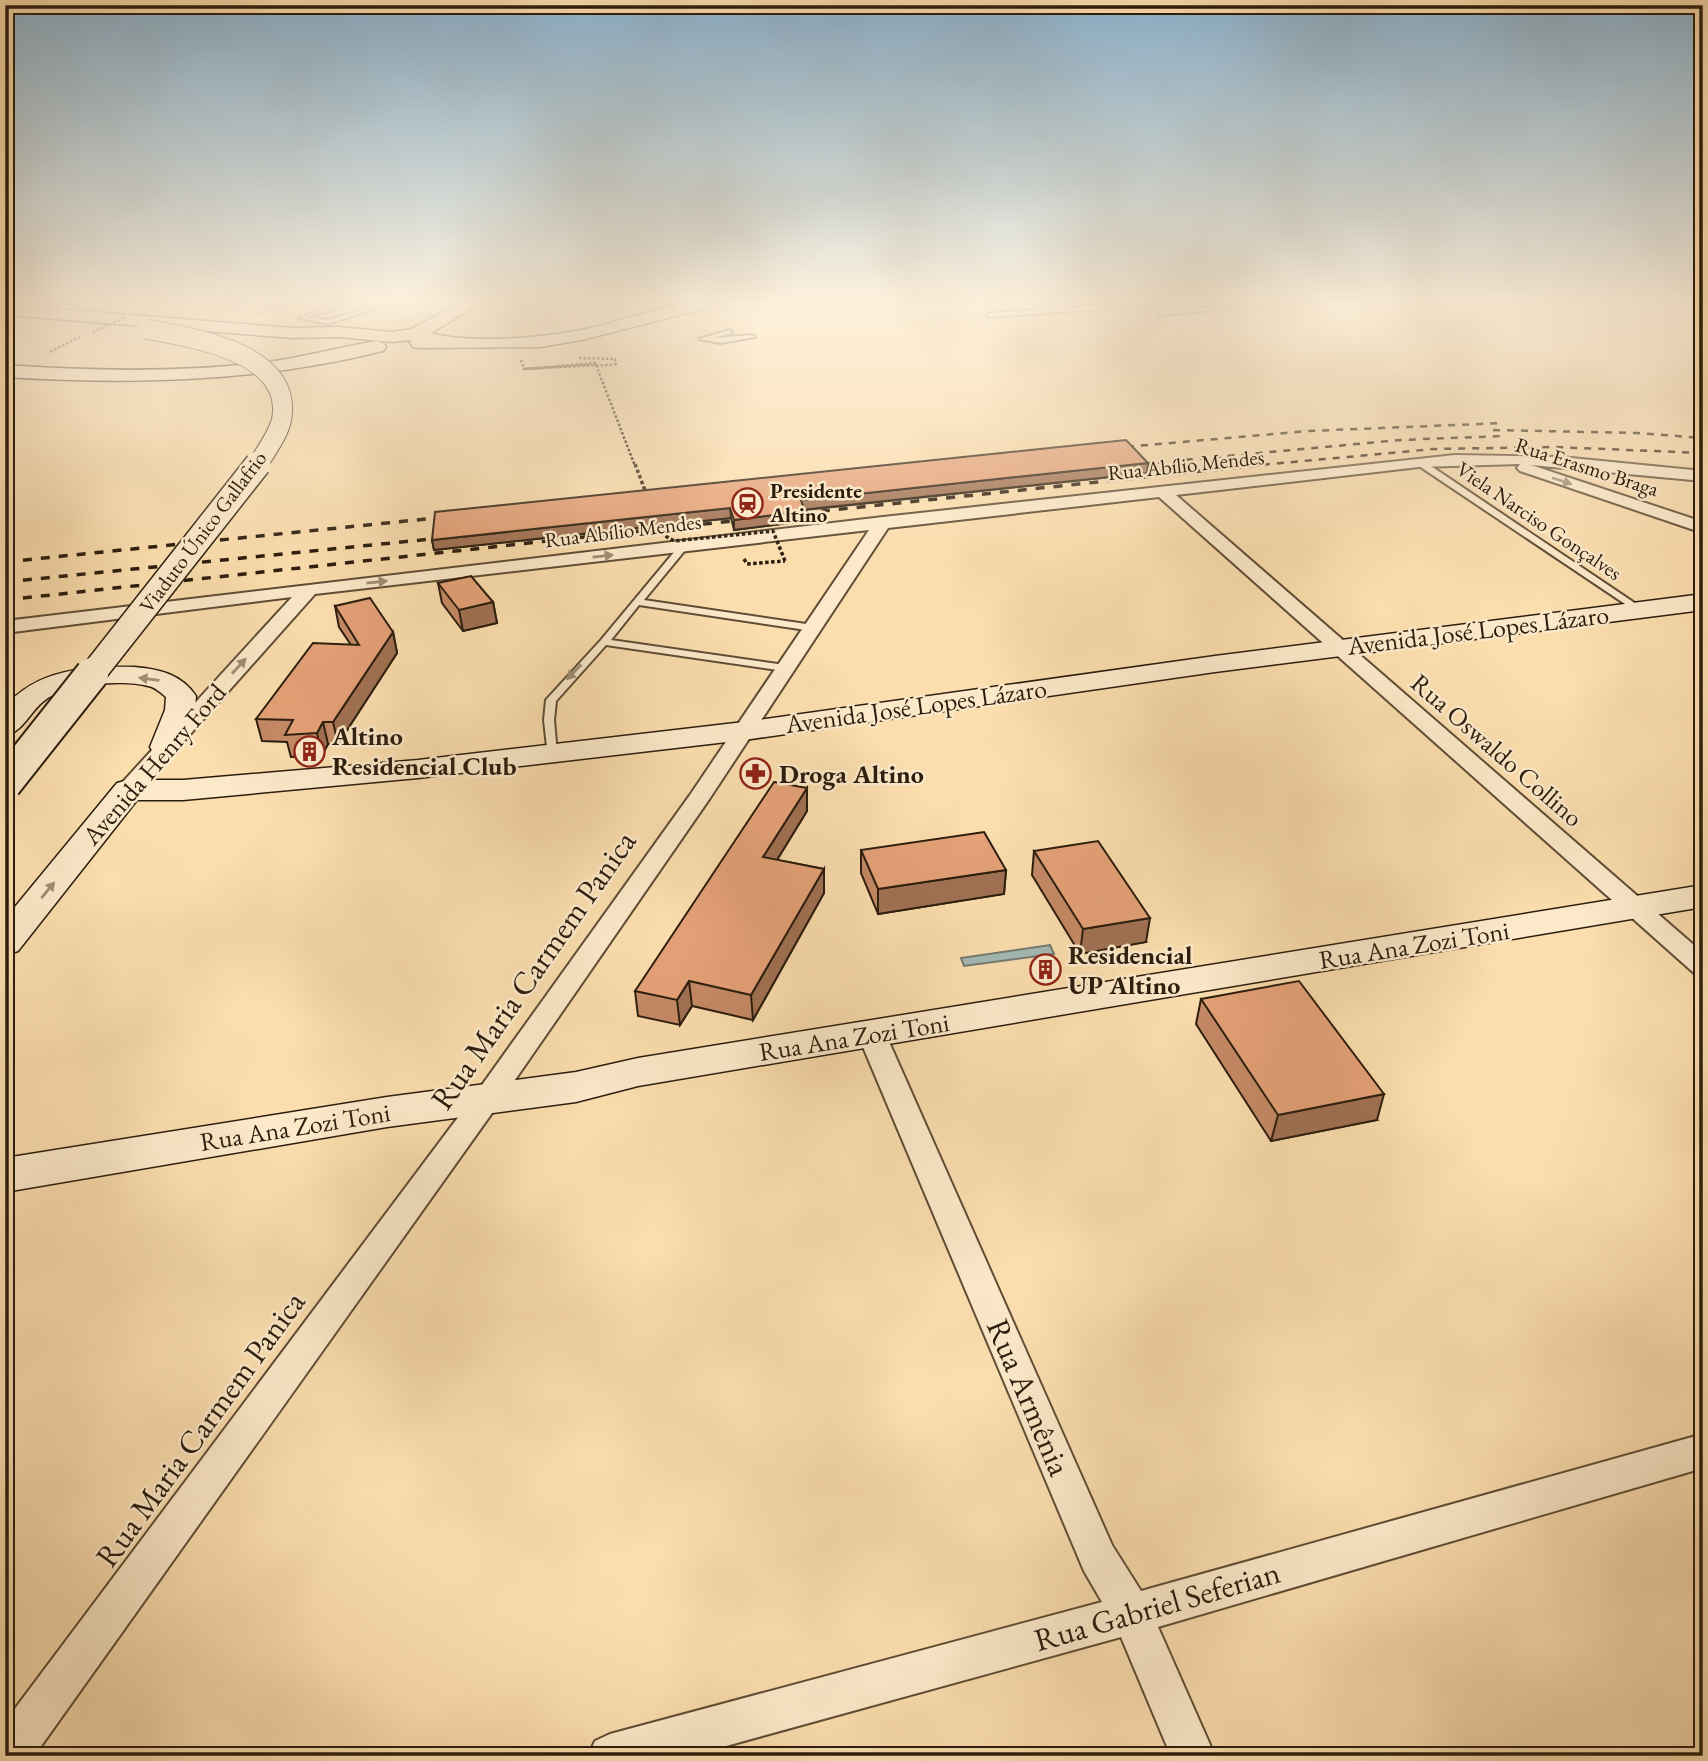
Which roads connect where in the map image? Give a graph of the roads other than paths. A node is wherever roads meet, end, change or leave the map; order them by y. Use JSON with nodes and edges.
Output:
{"nodes":[{"id":1,"x":277,"y":385,"type":"edge"},
{"id":2,"x":1497,"y":459,"type":"junction"},
{"id":3,"x":1419,"y":462,"type":"junction"},
{"id":4,"x":1703,"y":476,"type":"edge"},
{"id":5,"x":1161,"y":490,"type":"junction"},
{"id":6,"x":883,"y":522,"type":"junction"},
{"id":7,"x":1703,"y":528,"type":"edge"},
{"id":8,"x":683,"y":547,"type":"junction"},
{"id":9,"x":309,"y":589,"type":"junction"},
{"id":10,"x":636,"y":602,"type":"junction"},
{"id":11,"x":1703,"y":602,"type":"edge"},
{"id":12,"x":1640,"y":610,"type":"junction"},
{"id":13,"x":5,"y":627,"type":"edge"},
{"id":14,"x":813,"y":628,"type":"junction"},
{"id":15,"x":604,"y":642,"type":"junction"},
{"id":16,"x":1339,"y":648,"type":"junction"},
{"id":17,"x":785,"y":668,"type":"junction"},
{"id":18,"x":5,"y":727,"type":"edge"},
{"id":19,"x":744,"y":731,"type":"junction"},
{"id":20,"x":165,"y":747,"type":"junction"},
{"id":21,"x":552,"y":754,"type":"junction"},
{"id":22,"x":5,"y":784,"type":"edge"},
{"id":23,"x":128,"y":790,"type":"junction"},
{"id":24,"x":1703,"y":896,"type":"edge"},
{"id":25,"x":1637,"y":908,"type":"junction"},
{"id":26,"x":5,"y":943,"type":"edge"},
{"id":27,"x":1703,"y":967,"type":"edge"},
{"id":28,"x":872,"y":1035,"type":"junction"},
{"id":29,"x":487,"y":1099,"type":"junction"},
{"id":30,"x":5,"y":1175,"type":"edge"},
{"id":31,"x":1703,"y":1451,"type":"edge"},
{"id":32,"x":1132,"y":1614,"type":"junction"},
{"id":33,"x":6,"y":1756,"type":"edge"},
{"id":34,"x":610,"y":1756,"type":"edge"},
{"id":35,"x":1193,"y":1756,"type":"edge"}],
"edges":[{"from":1,"to":22,"type":"main road","name":"Viaduto Único Gallafrio","bridge":true},
{"from":2,"to":3,"type":"street","name":"Rua Abílio Mendes"},
{"from":2,"to":4,"type":"street","name":"Rua Abílio Mendes"},
{"from":2,"to":7,"type":"street","name":"Rua Erasmo Braga","one_way":true},
{"from":3,"to":5,"type":"street","name":"Rua Abílio Mendes"},
{"from":3,"to":12,"type":"lane","name":"Viela Narciso Gonçalves"},
{"from":5,"to":6,"type":"street","name":"Rua Abílio Mendes"},
{"from":5,"to":16,"type":"street","name":"Rua Oswaldo Collino"},
{"from":6,"to":8,"type":"street","name":"Rua Abílio Mendes"},
{"from":6,"to":14,"type":"street","name":"Rua Maria Carmem Panica"},
{"from":9,"to":8,"type":"street","name":"Rua Abílio Mendes","one_way":true},
{"from":8,"to":10,"type":"lane"},
{"from":9,"to":13,"type":"street","name":"Rua Abílio Mendes"},
{"from":20,"to":9,"type":"street","name":"Avenida Henry Ford","one_way":true},
{"from":10,"to":14,"type":"lane"},
{"from":10,"to":15,"type":"lane"},
{"from":11,"to":12,"type":"main road","name":"Avenida José Lopes Lázaro"},
{"from":12,"to":16,"type":"main road","name":"Avenida José Lopes Lázaro"},
{"from":14,"to":17,"type":"street","name":"Rua Maria Carmem Panica"},
{"from":15,"to":17,"type":"lane"},
{"from":15,"to":21,"type":"lane","one_way":true},
{"from":16,"to":19,"type":"main road","name":"Avenida José Lopes Lázaro"},
{"from":16,"to":25,"type":"street","name":"Rua Oswaldo Collino"},
{"from":17,"to":19,"type":"street","name":"Rua Maria Carmem Panica"},
{"from":20,"to":18,"type":"main road","one_way":true},
{"from":19,"to":21,"type":"main road","name":"Avenida José Lopes Lázaro"},
{"from":19,"to":29,"type":"street","name":"Rua Maria Carmem Panica"},
{"from":20,"to":23,"type":"street","name":"Avenida Henry Ford"},
{"from":21,"to":23,"type":"main road","name":"Avenida José Lopes Lázaro"},
{"from":26,"to":23,"type":"main road","name":"Avenida Henry Ford","one_way":true},
{"from":24,"to":25,"type":"main road","name":"Rua Ana Zozi Toni"},
{"from":25,"to":27,"type":"street","name":"Rua Oswaldo Collino"},
{"from":25,"to":28,"type":"main road","name":"Rua Ana Zozi Toni"},
{"from":28,"to":29,"type":"main road","name":"Rua Ana Zozi Toni"},
{"from":28,"to":32,"type":"street","name":"Rua Armênia"},
{"from":29,"to":30,"type":"main road","name":"Rua Ana Zozi Toni"},
{"from":29,"to":33,"type":"street","name":"Rua Maria Carmem Panica"},
{"from":31,"to":32,"type":"street","name":"Rua Gabriel Seferian"},
{"from":32,"to":34,"type":"street","name":"Rua Gabriel Seferian"},
{"from":32,"to":35,"type":"street","name":"Rua Armênia"}]}
